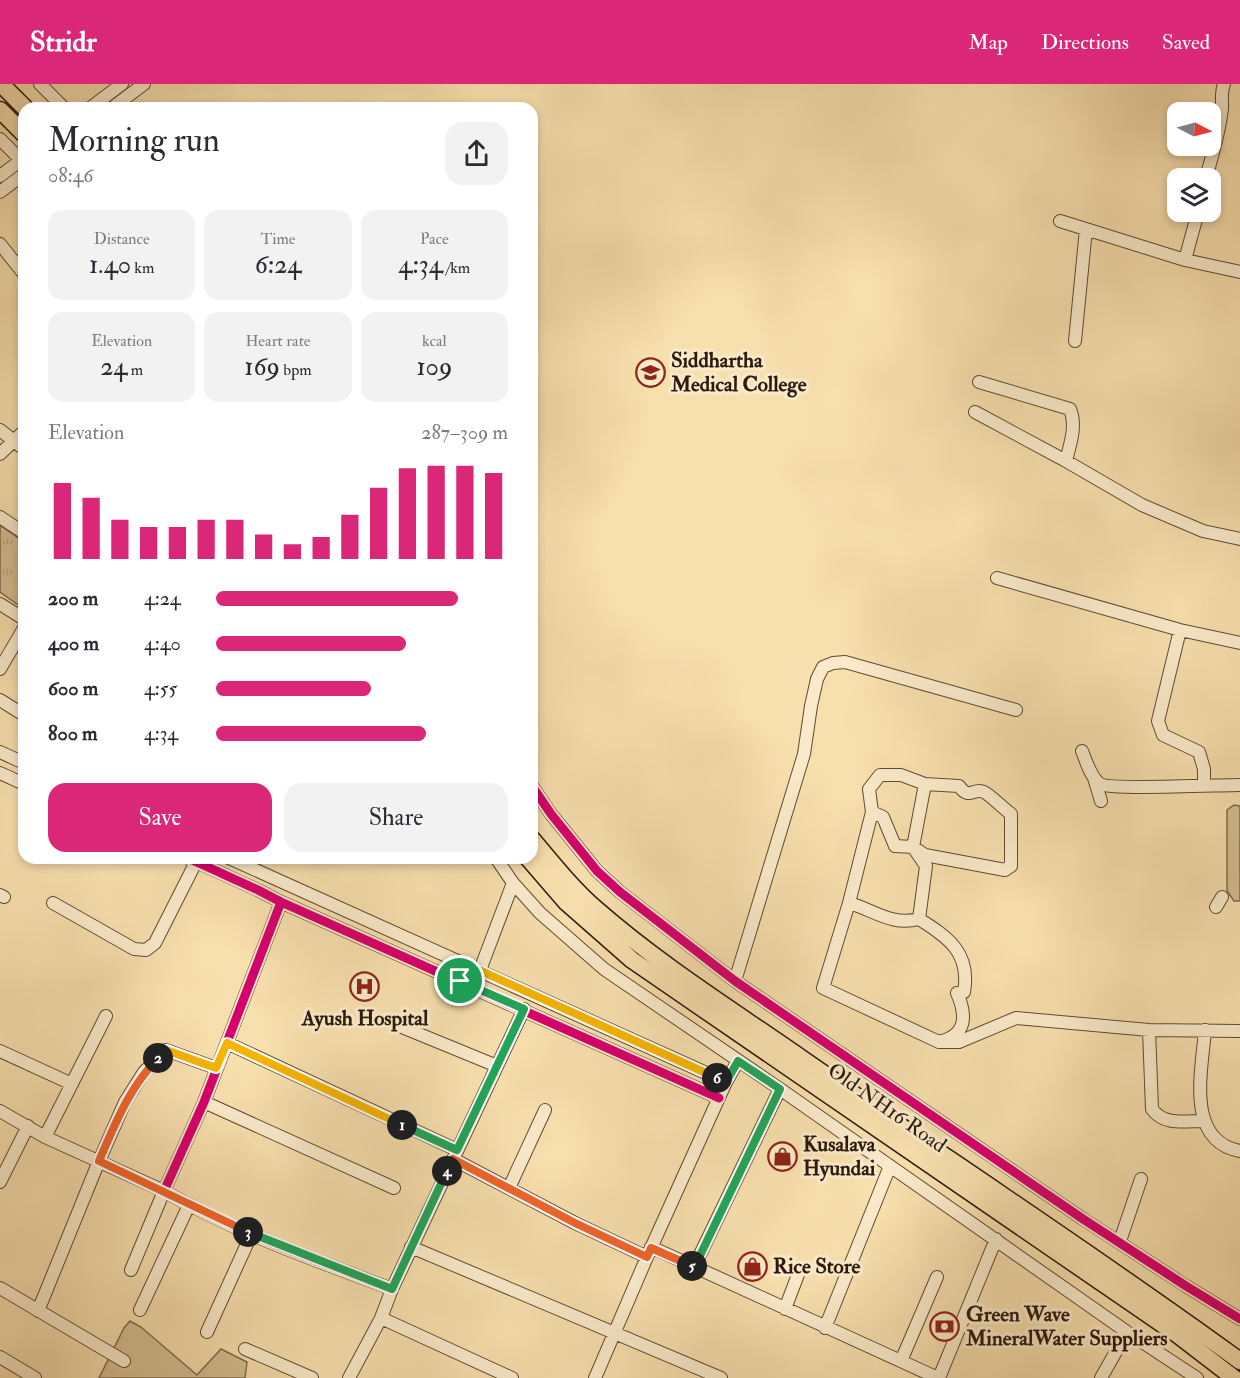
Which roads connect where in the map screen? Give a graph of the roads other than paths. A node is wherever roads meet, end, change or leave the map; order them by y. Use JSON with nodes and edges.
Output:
{"nodes":[{"id":1,"x":1,"y":84,"type":"edge"},
{"id":2,"x":40,"y":84,"type":"edge"},
{"id":3,"x":122,"y":84,"type":"edge"},
{"id":4,"x":144,"y":84,"type":"edge"},
{"id":5,"x":1224,"y":84,"type":"edge"},
{"id":6,"x":19,"y":102,"type":"edge"},
{"id":7,"x":58,"y":102,"type":"edge"},
{"id":8,"x":98,"y":102,"type":"edge"},
{"id":9,"x":120,"y":102,"type":"edge"},
{"id":10,"x":0,"y":110,"type":"edge"},
{"id":11,"x":18,"y":128,"type":"edge"},
{"id":12,"x":0,"y":139,"type":"edge"},
{"id":13,"x":18,"y":155,"type":"edge"},
{"id":14,"x":18,"y":163,"type":"edge"},
{"id":15,"x":1209,"y":168,"type":"edge"},
{"id":16,"x":0,"y":176,"type":"edge"},
{"id":17,"x":18,"y":178,"type":"edge"},
{"id":18,"x":0,"y":192,"type":"edge"},
{"id":19,"x":1060,"y":221,"type":"dead end"},
{"id":20,"x":1195,"y":222,"type":"edge"},
{"id":21,"x":1086,"y":228,"type":"junction"},
{"id":22,"x":0,"y":244,"type":"edge"},
{"id":23,"x":1185,"y":260,"type":"junction"},
{"id":24,"x":18,"y":266,"type":"edge"},
{"id":25,"x":1240,"y":272,"type":"edge"},
{"id":26,"x":1075,"y":342,"type":"dead end"},
{"id":27,"x":979,"y":382,"type":"dead end"},
{"id":28,"x":975,"y":412,"type":"dead end"},
{"id":29,"x":0,"y":430,"type":"edge"},
{"id":30,"x":18,"y":436,"type":"edge"},
{"id":31,"x":13,"y":441,"type":"junction"},
{"id":32,"x":18,"y":445,"type":"edge"},
{"id":33,"x":0,"y":454,"type":"edge"},
{"id":34,"x":1066,"y":461,"type":"junction"},
{"id":35,"x":0,"y":516,"type":"edge"},
{"id":36,"x":18,"y":529,"type":"edge"},
{"id":37,"x":1240,"y":539,"type":"edge"},
{"id":38,"x":997,"y":578,"type":"dead end"},
{"id":39,"x":0,"y":604,"type":"edge"},
{"id":40,"x":18,"y":616,"type":"edge"},
{"id":41,"x":1180,"y":630,"type":"junction"},
{"id":42,"x":18,"y":638,"type":"edge"},
{"id":43,"x":1240,"y":644,"type":"edge"},
{"id":44,"x":0,"y":669,"type":"edge"},
{"id":45,"x":0,"y":700,"type":"edge"},
{"id":46,"x":1016,"y":710,"type":"dead end"},
{"id":47,"x":18,"y":712,"type":"edge"},
{"id":48,"x":1082,"y":751,"type":"dead end"},
{"id":49,"x":0,"y":752,"type":"edge"},
{"id":50,"x":18,"y":760,"type":"edge"},
{"id":51,"x":0,"y":774,"type":"edge"},
{"id":52,"x":1094,"y":778,"type":"junction"},
{"id":53,"x":18,"y":782,"type":"edge"},
{"id":54,"x":925,"y":784,"type":"junction"},
{"id":55,"x":1204,"y":785,"type":"junction"},
{"id":56,"x":1240,"y":785,"type":"edge"},
{"id":57,"x":538,"y":795,"type":"edge"},
{"id":58,"x":1101,"y":801,"type":"dead end"},
{"id":59,"x":872,"y":812,"type":"junction"},
{"id":60,"x":538,"y":846,"type":"edge"},
{"id":61,"x":913,"y":847,"type":"junction"},
{"id":62,"x":192,"y":864,"type":"edge"},
{"id":63,"x":204,"y":864,"type":"edge"},
{"id":64,"x":242,"y":864,"type":"edge"},
{"id":65,"x":500,"y":864,"type":"edge"},
{"id":66,"x":533,"y":864,"type":"edge"},
{"id":67,"x":513,"y":883,"type":"junction"},
{"id":68,"x":281,"y":902,"type":"junction"},
{"id":69,"x":53,"y":903,"type":"dead end"},
{"id":70,"x":849,"y":903,"type":"junction"},
{"id":71,"x":919,"y":919,"type":"junction"},
{"id":72,"x":474,"y":967,"type":"junction"},
{"id":73,"x":460,"y":981,"type":"junction"},
{"id":74,"x":735,"y":981,"type":"junction"},
{"id":75,"x":524,"y":1009,"type":"junction"},
{"id":76,"x":106,"y":1016,"type":"dead end"},
{"id":77,"x":397,"y":1025,"type":"dead end"},
{"id":78,"x":1149,"y":1030,"type":"junction"},
{"id":79,"x":1205,"y":1030,"type":"junction"},
{"id":80,"x":1240,"y":1031,"type":"edge"},
{"id":81,"x":939,"y":1042,"type":"junction"},
{"id":82,"x":227,"y":1043,"type":"junction"},
{"id":83,"x":0,"y":1051,"type":"edge"},
{"id":84,"x":738,"y":1061,"type":"junction"},
{"id":85,"x":496,"y":1065,"type":"junction"},
{"id":86,"x":216,"y":1068,"type":"junction"},
{"id":87,"x":726,"y":1082,"type":"junction"},
{"id":88,"x":72,"y":1084,"type":"junction"},
{"id":89,"x":780,"y":1089,"type":"junction"},
{"id":90,"x":719,"y":1098,"type":"junction"},
{"id":91,"x":204,"y":1102,"type":"junction"},
{"id":92,"x":545,"y":1110,"type":"dead end"},
{"id":93,"x":0,"y":1111,"type":"edge"},
{"id":94,"x":1203,"y":1121,"type":"junction"},
{"id":95,"x":28,"y":1126,"type":"junction"},
{"id":96,"x":45,"y":1137,"type":"junction"},
{"id":97,"x":1240,"y":1151,"type":"edge"},
{"id":98,"x":455,"y":1154,"type":"junction"},
{"id":99,"x":99,"y":1161,"type":"junction"},
{"id":100,"x":891,"y":1166,"type":"junction"},
{"id":101,"x":1141,"y":1179,"type":"dead end"},
{"id":102,"x":0,"y":1182,"type":"edge"},
{"id":103,"x":394,"y":1188,"type":"dead end"},
{"id":104,"x":509,"y":1188,"type":"junction"},
{"id":105,"x":164,"y":1191,"type":"junction"},
{"id":106,"x":189,"y":1205,"type":"junction"},
{"id":107,"x":252,"y":1233,"type":"junction"},
{"id":108,"x":996,"y":1239,"type":"junction"},
{"id":109,"x":1120,"y":1241,"type":"junction"},
{"id":110,"x":411,"y":1247,"type":"junction"},
{"id":111,"x":649,"y":1252,"type":"junction"},
{"id":112,"x":694,"y":1268,"type":"junction"},
{"id":113,"x":131,"y":1270,"type":"dead end"},
{"id":114,"x":799,"y":1272,"type":"dead end"},
{"id":115,"x":937,"y":1277,"type":"dead end"},
{"id":116,"x":384,"y":1286,"type":"junction"},
{"id":117,"x":0,"y":1288,"type":"edge"},
{"id":118,"x":140,"y":1310,"type":"dead end"},
{"id":119,"x":785,"y":1310,"type":"junction"},
{"id":120,"x":39,"y":1311,"type":"junction"},
{"id":121,"x":381,"y":1318,"type":"junction"},
{"id":122,"x":1240,"y":1319,"type":"edge"},
{"id":123,"x":825,"y":1328,"type":"junction"},
{"id":124,"x":207,"y":1332,"type":"dead end"},
{"id":125,"x":614,"y":1332,"type":"junction"},
{"id":126,"x":1127,"y":1332,"type":"junction"},
{"id":127,"x":245,"y":1349,"type":"dead end"},
{"id":128,"x":0,"y":1357,"type":"edge"},
{"id":129,"x":124,"y":1361,"type":"dead end"},
{"id":130,"x":901,"y":1361,"type":"junction"},
{"id":131,"x":1240,"y":1361,"type":"edge"},
{"id":132,"x":1224,"y":1372,"type":"edge"},
{"id":133,"x":35,"y":1378,"type":"edge"},
{"id":134,"x":312,"y":1378,"type":"edge"},
{"id":135,"x":349,"y":1378,"type":"edge"},
{"id":136,"x":512,"y":1378,"type":"edge"},
{"id":137,"x":595,"y":1378,"type":"edge"},
{"id":138,"x":721,"y":1378,"type":"edge"},
{"id":139,"x":938,"y":1378,"type":"edge"},
{"id":140,"x":1101,"y":1378,"type":"edge"},
{"id":141,"x":1197,"y":1378,"type":"edge"},
{"id":142,"x":1234,"y":1378,"type":"edge"}],
"edges":[{"from":1,"to":6,"type":"main road"},
{"from":2,"to":7,"type":"street"},
{"from":3,"to":8,"type":"street"},
{"from":4,"to":9,"type":"street"},
{"from":5,"to":15,"type":"street"},
{"from":10,"to":11,"type":"main road"},
{"from":12,"to":13,"type":"street"},
{"from":14,"to":16,"type":"street"},
{"from":17,"to":18,"type":"street"},
{"from":19,"to":21,"type":"street"},
{"from":20,"to":23,"type":"street"},
{"from":21,"to":23,"type":"street"},
{"from":21,"to":26,"type":"street"},
{"from":22,"to":24,"type":"street"},
{"from":23,"to":25,"type":"street"},
{"from":27,"to":34,"type":"street"},
{"from":28,"to":34,"type":"street"},
{"from":29,"to":31,"type":"street"},
{"from":30,"to":31,"type":"street"},
{"from":31,"to":32,"type":"street"},
{"from":31,"to":33,"type":"street"},
{"from":34,"to":37,"type":"street"},
{"from":35,"to":36,"type":"street"},
{"from":38,"to":41,"type":"street"},
{"from":39,"to":40,"type":"street"},
{"from":41,"to":43,"type":"street"},
{"from":41,"to":55,"type":"street"},
{"from":42,"to":44,"type":"street"},
{"from":45,"to":47,"type":"street"},
{"from":46,"to":74,"type":"street"},
{"from":48,"to":52,"type":"street"},
{"from":49,"to":50,"type":"street"},
{"from":51,"to":53,"type":"street"},
{"from":52,"to":55,"type":"street"},
{"from":52,"to":58,"type":"street"},
{"from":54,"to":59,"type":"street"},
{"from":54,"to":61,"type":"street"},
{"from":54,"to":61,"type":"street"},
{"from":55,"to":56,"type":"street"},
{"from":57,"to":74,"type":"street"},
{"from":59,"to":61,"type":"street"},
{"from":59,"to":70,"type":"street"},
{"from":60,"to":131,"type":"main road","name":"Old NH16 Road"},
{"from":61,"to":71,"type":"street"},
{"from":62,"to":69,"type":"street"},
{"from":63,"to":68,"type":"street"},
{"from":64,"to":72,"type":"street"},
{"from":65,"to":67,"type":"street"},
{"from":66,"to":132,"type":"main road","name":"Old NH16 Road"},
{"from":67,"to":72,"type":"street"},
{"from":67,"to":84,"type":"street"},
{"from":68,"to":73,"type":"street"},
{"from":68,"to":82,"type":"street"},
{"from":70,"to":71,"type":"street"},
{"from":70,"to":81,"type":"street"},
{"from":71,"to":81,"type":"street"},
{"from":72,"to":73,"type":"street"},
{"from":72,"to":87,"type":"street"},
{"from":73,"to":75,"type":"street"},
{"from":74,"to":109,"type":"street"},
{"from":75,"to":85,"type":"street"},
{"from":75,"to":90,"type":"street"},
{"from":76,"to":88,"type":"street"},
{"from":77,"to":85,"type":"street"},
{"from":78,"to":79,"type":"street"},
{"from":78,"to":81,"type":"street"},
{"from":78,"to":94,"type":"street"},
{"from":79,"to":80,"type":"street"},
{"from":79,"to":94,"type":"street"},
{"from":82,"to":86,"type":"street"},
{"from":82,"to":98,"type":"street"},
{"from":83,"to":88,"type":"street"},
{"from":84,"to":87,"type":"street"},
{"from":84,"to":89,"type":"street"},
{"from":85,"to":98,"type":"street"},
{"from":86,"to":91,"type":"street"},
{"from":86,"to":99,"type":"street"},
{"from":87,"to":90,"type":"street"},
{"from":88,"to":96,"type":"street"},
{"from":89,"to":100,"type":"street"},
{"from":89,"to":112,"type":"street"},
{"from":90,"to":111,"type":"street"},
{"from":91,"to":103,"type":"street"},
{"from":91,"to":105,"type":"street"},
{"from":92,"to":104,"type":"street"},
{"from":93,"to":95,"type":"street"},
{"from":94,"to":97,"type":"street"},
{"from":95,"to":96,"type":"street"},
{"from":95,"to":102,"type":"street"},
{"from":96,"to":99,"type":"street"},
{"from":98,"to":104,"type":"street"},
{"from":98,"to":110,"type":"street"},
{"from":99,"to":105,"type":"street"},
{"from":99,"to":120,"type":"street"},
{"from":100,"to":108,"type":"street"},
{"from":100,"to":123,"type":"street"},
{"from":101,"to":109,"type":"street"},
{"from":104,"to":111,"type":"street"},
{"from":105,"to":106,"type":"street"},
{"from":105,"to":113,"type":"street"},
{"from":106,"to":107,"type":"street"},
{"from":106,"to":118,"type":"street"},
{"from":107,"to":116,"type":"street"},
{"from":107,"to":124,"type":"street"},
{"from":108,"to":126,"type":"street"},
{"from":108,"to":139,"type":"street"},
{"from":109,"to":122,"type":"street"},
{"from":110,"to":116,"type":"street"},
{"from":110,"to":125,"type":"street"},
{"from":111,"to":112,"type":"street"},
{"from":111,"to":125,"type":"street"},
{"from":112,"to":119,"type":"street"},
{"from":114,"to":119,"type":"street"},
{"from":115,"to":130,"type":"street"},
{"from":116,"to":121,"type":"street"},
{"from":117,"to":120,"type":"street"},
{"from":119,"to":123,"type":"street"},
{"from":120,"to":129,"type":"street"},
{"from":121,"to":135,"type":"street"},
{"from":121,"to":136,"type":"street"},
{"from":123,"to":130,"type":"street"},
{"from":125,"to":137,"type":"street"},
{"from":125,"to":138,"type":"street"},
{"from":126,"to":140,"type":"street"},
{"from":126,"to":141,"type":"street"},
{"from":127,"to":134,"type":"street"},
{"from":128,"to":133,"type":"street"},
{"from":130,"to":139,"type":"street"},
{"from":132,"to":142,"type":"main road","name":"Old NH16 Road"}]}
